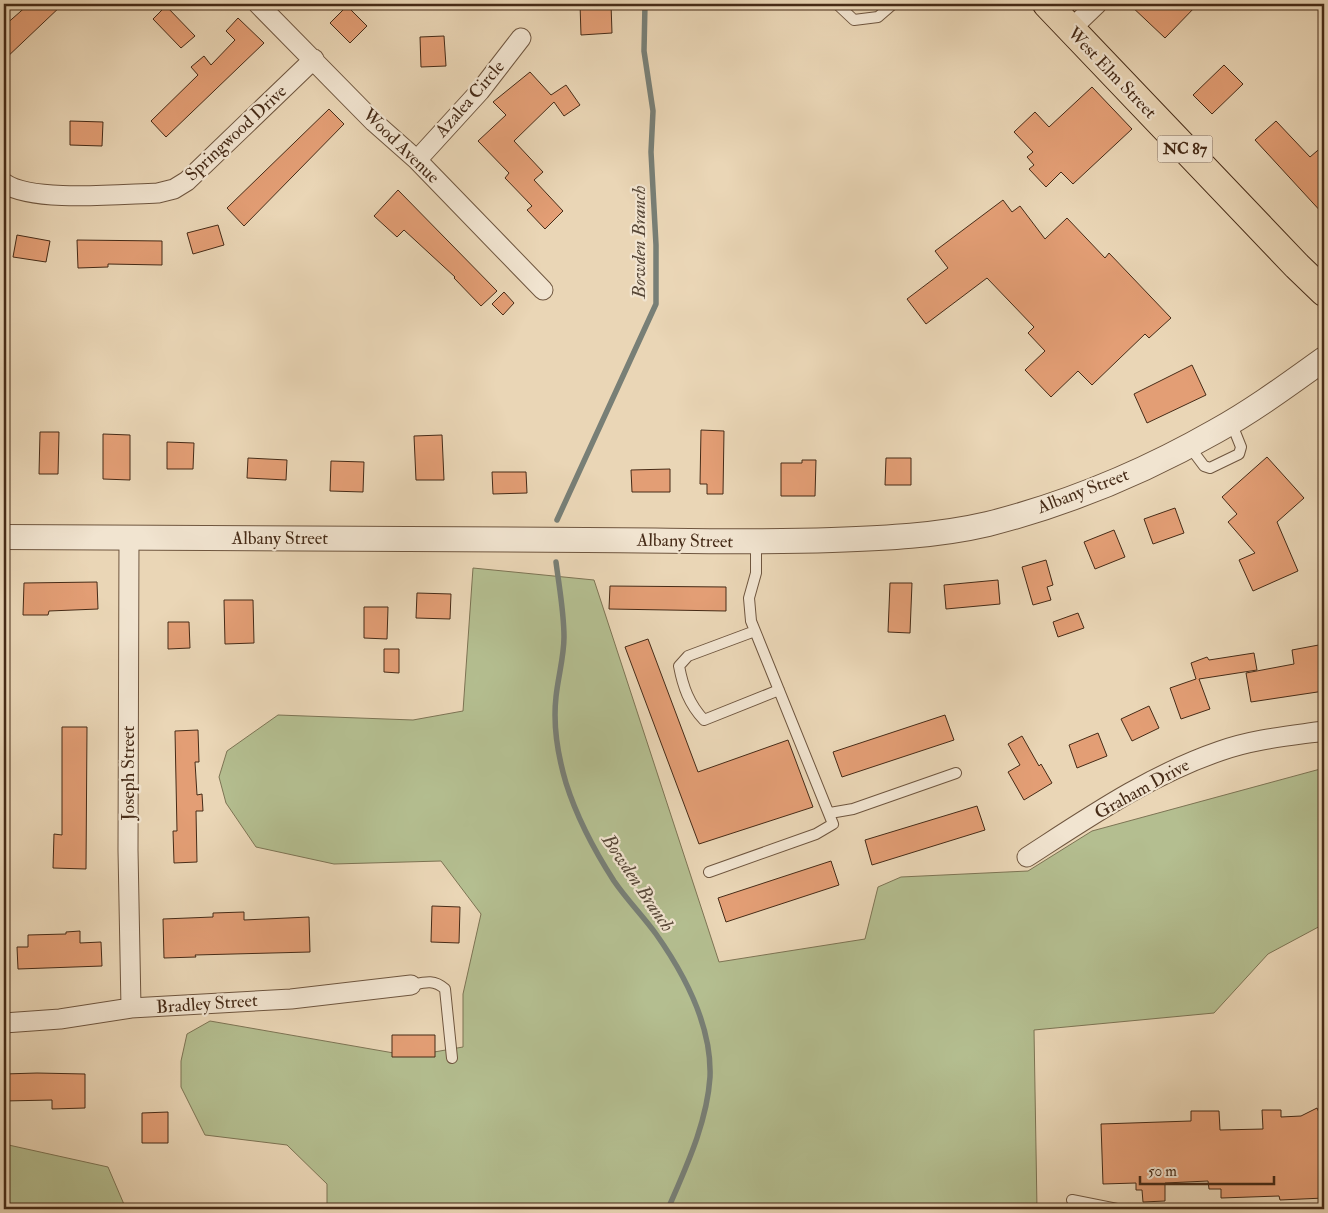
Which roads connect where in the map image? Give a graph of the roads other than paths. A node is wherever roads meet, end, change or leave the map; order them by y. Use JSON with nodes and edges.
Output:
{"nodes":[{"id":1,"x":258,"y":4,"type":"edge"},
{"id":2,"x":837,"y":4,"type":"edge"},
{"id":3,"x":893,"y":4,"type":"edge"},
{"id":4,"x":1047,"y":4,"type":"edge"},
{"id":5,"x":1097,"y":4,"type":"edge"},
{"id":6,"x":1071,"y":29,"type":"junction"},
{"id":7,"x":521,"y":38,"type":"dead end"},
{"id":8,"x":314,"y":59,"type":"junction"},
{"id":9,"x":417,"y":160,"type":"junction"},
{"id":10,"x":4,"y":183,"type":"edge"},
{"id":11,"x":544,"y":290,"type":"dead end"},
{"id":12,"x":1324,"y":292,"type":"edge"},
{"id":13,"x":1324,"y":359,"type":"edge"},
{"id":14,"x":4,"y":537,"type":"edge"},
{"id":15,"x":129,"y":537,"type":"junction"},
{"id":16,"x":756,"y":543,"type":"junction"},
{"id":17,"x":755,"y":631,"type":"junction"},
{"id":18,"x":779,"y":690,"type":"junction"},
{"id":19,"x":1324,"y":731,"type":"edge"},
{"id":20,"x":956,"y":773,"type":"dead end"},
{"id":21,"x":830,"y":813,"type":"junction"},
{"id":22,"x":1028,"y":857,"type":"dead end"},
{"id":23,"x":710,"y":872,"type":"dead end"},
{"id":24,"x":411,"y":985,"type":"joint"},
{"id":25,"x":130,"y":1008,"type":"junction"},
{"id":26,"x":4,"y":1023,"type":"edge"},
{"id":27,"x":452,"y":1058,"type":"dead end"},
{"id":28,"x":1072,"y":1200,"type":"dead end"},
{"id":29,"x":1117,"y":1209,"type":"edge"}],
"edges":[{"from":1,"to":8,"type":"street","name":"Wood Avenue"},
{"from":2,"to":3,"type":"lane"},
{"from":4,"to":6,"type":"highway","name":"West Elm Street","number":"NC 87"},
{"from":5,"to":6,"type":"street"},
{"from":6,"to":12,"type":"highway","name":"West Elm Street","number":"NC 87"},
{"from":7,"to":9,"type":"street","name":"Azalea Circle"},
{"from":8,"to":9,"type":"street","name":"Wood Avenue"},
{"from":8,"to":10,"type":"street","name":"Springwood Drive"},
{"from":9,"to":11,"type":"street","name":"Wood Avenue"},
{"from":13,"to":16,"type":"street","name":"Albany Street"},
{"from":14,"to":15,"type":"street","name":"Albany Street"},
{"from":15,"to":16,"type":"street","name":"Albany Street"},
{"from":15,"to":25,"type":"street","name":"Joseph Street"},
{"from":16,"to":17,"type":"lane"},
{"from":17,"to":18,"type":"lane"},
{"from":17,"to":18,"type":"lane"},
{"from":18,"to":21,"type":"lane"},
{"from":19,"to":22,"type":"street","name":"Graham Drive"},
{"from":20,"to":21,"type":"lane"},
{"from":21,"to":23,"type":"lane"},
{"from":24,"to":25,"type":"street","name":"Bradley Street"},
{"from":24,"to":27,"type":"lane"},
{"from":25,"to":26,"type":"street","name":"Bradley Street"},
{"from":28,"to":29,"type":"lane"}]}
